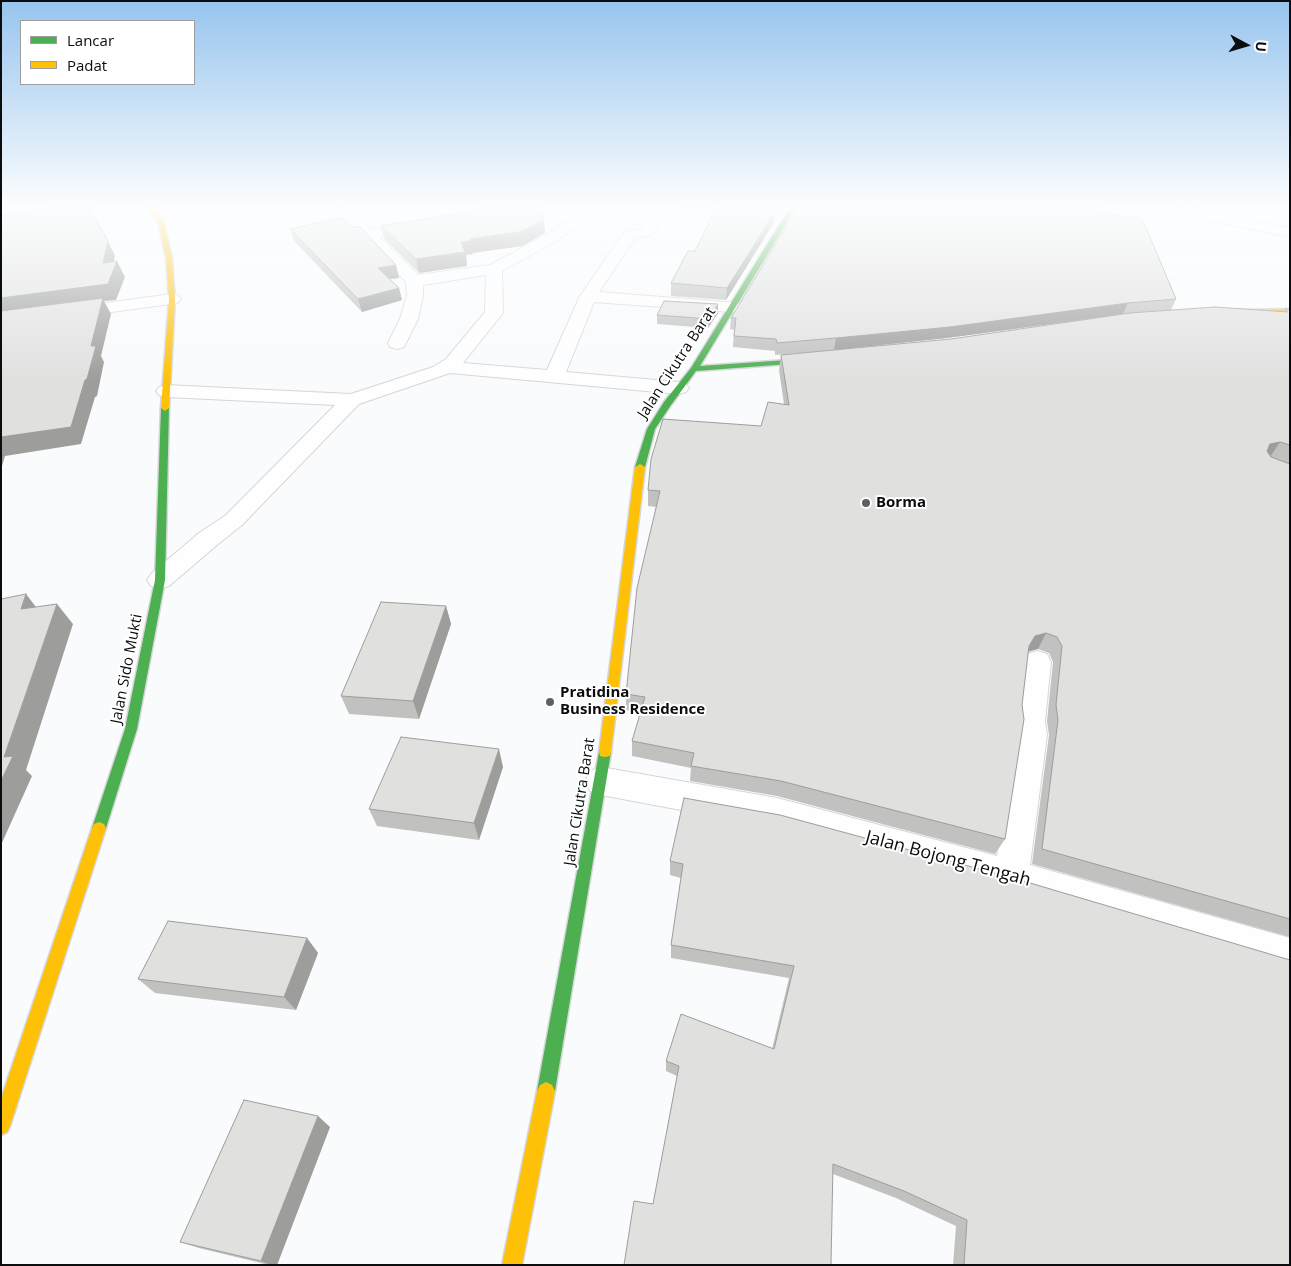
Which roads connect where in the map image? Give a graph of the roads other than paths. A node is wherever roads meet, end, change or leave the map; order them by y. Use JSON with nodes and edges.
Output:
{"nodes":[{"id":1,"x":169,"y":263,"type":"edge"},
{"id":2,"x":396,"y":263,"type":"edge"},
{"id":3,"x":506,"y":263,"type":"edge"},
{"id":4,"x":610,"y":263,"type":"edge"},
{"id":5,"x":760,"y":263,"type":"edge"},
{"id":6,"x":494,"y":270,"type":"junction"},
{"id":7,"x":414,"y":281,"type":"junction"},
{"id":8,"x":588,"y":296,"type":"junction"},
{"id":9,"x":172,"y":298,"type":"junction"},
{"id":10,"x":732,"y":308,"type":"junction"},
{"id":11,"x":1290,"y":311,"type":"edge"},
{"id":12,"x":1226,"y":313,"type":"edge"},
{"id":13,"x":1,"y":322,"type":"edge"},
{"id":14,"x":397,"y":343,"type":"dead end"},
{"id":15,"x":824,"y":359,"type":"edge"},
{"id":16,"x":448,"y":367,"type":"junction"},
{"id":17,"x":694,"y":369,"type":"junction"},
{"id":18,"x":554,"y":377,"type":"junction"},
{"id":19,"x":679,"y":388,"type":"junction"},
{"id":20,"x":166,"y":391,"type":"junction"},
{"id":21,"x":352,"y":400,"type":"junction"},
{"id":22,"x":160,"y":580,"type":"junction"},
{"id":23,"x":1037,"y":662,"type":"dead end"},
{"id":24,"x":600,"y":782,"type":"junction"},
{"id":25,"x":1011,"y":876,"type":"junction"},
{"id":26,"x":1290,"y":957,"type":"edge"},
{"id":27,"x":1,"y":1126,"type":"edge"},
{"id":28,"x":512,"y":1265,"type":"edge"}],
"edges":[{"from":1,"to":9,"type":"street","name":"Jalan Sido Mukti"},
{"from":2,"to":7,"type":"street"},
{"from":3,"to":6,"type":"street"},
{"from":4,"to":8,"type":"street"},
{"from":5,"to":10,"type":"street","name":"Jalan Cikutra Barat"},
{"from":6,"to":7,"type":"street"},
{"from":6,"to":16,"type":"street"},
{"from":7,"to":14,"type":"street"},
{"from":8,"to":10,"type":"street"},
{"from":8,"to":18,"type":"street"},
{"from":9,"to":13,"type":"street"},
{"from":9,"to":20,"type":"street","name":"Jalan Sido Mukti"},
{"from":10,"to":17,"type":"street","name":"Jalan Cikutra Barat"},
{"from":11,"to":12,"type":"street"},
{"from":15,"to":17,"type":"street"},
{"from":16,"to":18,"type":"street"},
{"from":16,"to":21,"type":"street"},
{"from":17,"to":19,"type":"street","name":"Jalan Cikutra Barat"},
{"from":18,"to":19,"type":"street"},
{"from":19,"to":24,"type":"street","name":"Jalan Cikutra Barat"},
{"from":20,"to":21,"type":"street"},
{"from":20,"to":22,"type":"street","name":"Jalan Sido Mukti"},
{"from":21,"to":22,"type":"street"},
{"from":22,"to":27,"type":"street","name":"Jalan Sido Mukti"},
{"from":23,"to":25,"type":"street"},
{"from":24,"to":25,"type":"street","name":"Jalan Bojong Tengah"},
{"from":24,"to":28,"type":"street","name":"Jalan Cikutra Barat"},
{"from":25,"to":26,"type":"street","name":"Jalan Bojong Tengah"}]}
